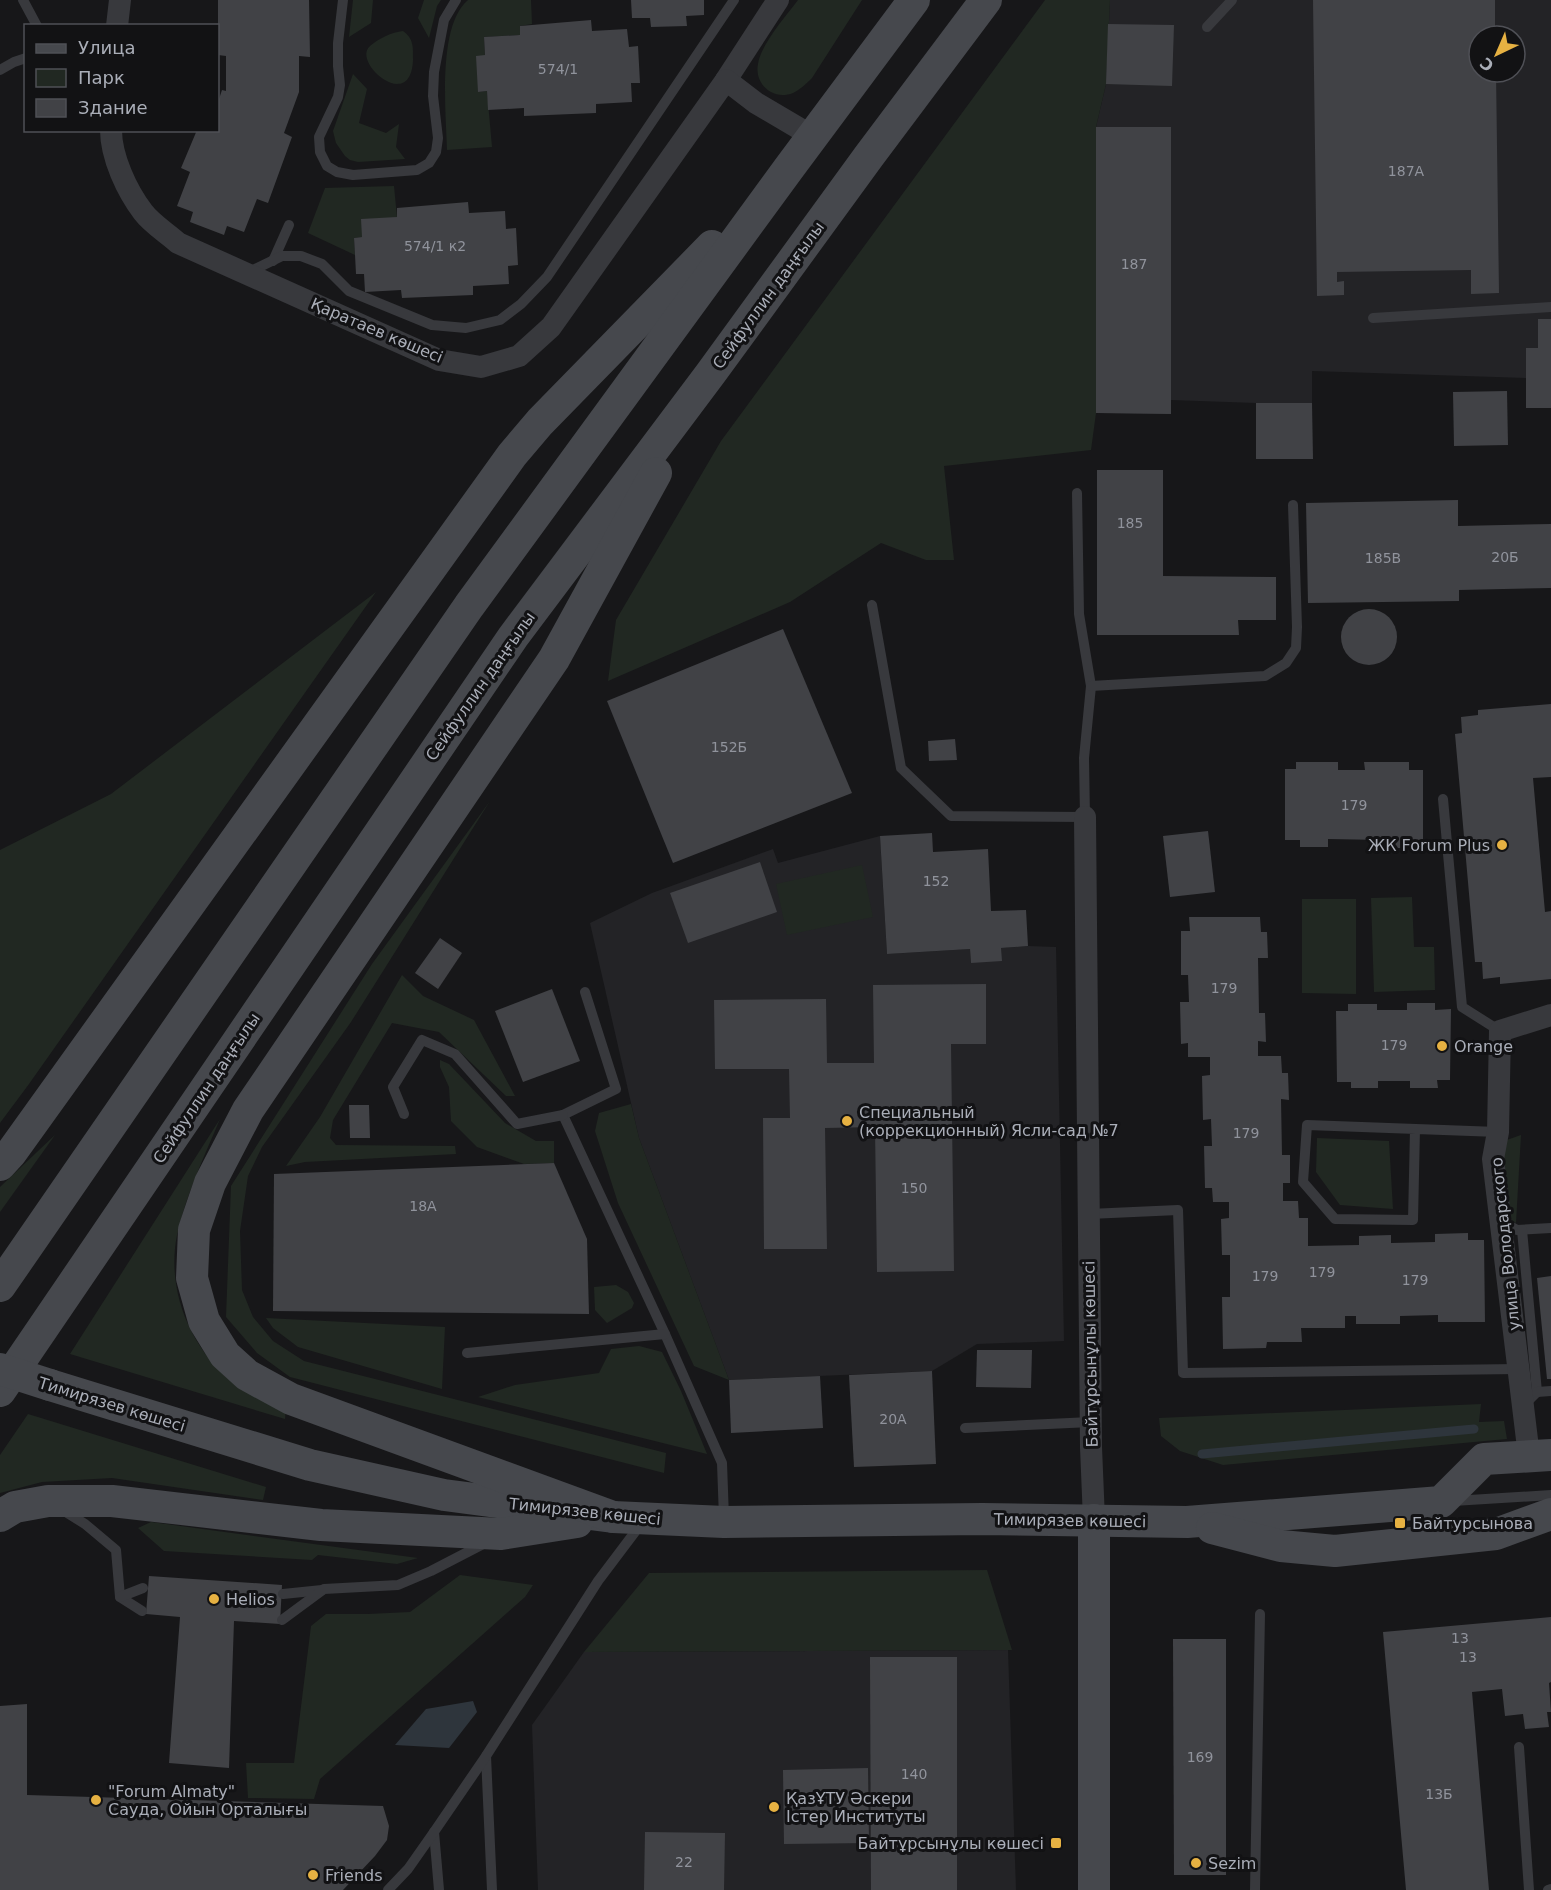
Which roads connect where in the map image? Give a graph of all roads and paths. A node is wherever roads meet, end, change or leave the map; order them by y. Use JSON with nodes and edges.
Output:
{"nodes":[{"id":1,"x":23,"y":0,"type":"edge"},
{"id":2,"x":120,"y":0,"type":"edge"},
{"id":3,"x":343,"y":0,"type":"edge"},
{"id":4,"x":456,"y":0,"type":"edge"},
{"id":5,"x":734,"y":0,"type":"edge"},
{"id":6,"x":914,"y":0,"type":"edge"},
{"id":7,"x":986,"y":0,"type":"edge"},
{"id":8,"x":1232,"y":0,"type":"edge"},
{"id":9,"x":777,"y":1,"type":"edge"},
{"id":10,"x":35,"y":24,"type":"edge"},
{"id":11,"x":117,"y":24,"type":"edge"},
{"id":12,"x":1207,"y":27,"type":"dead end"},
{"id":13,"x":24,"y":59,"type":"edge"},
{"id":14,"x":0,"y":70,"type":"edge"},
{"id":15,"x":726,"y":80,"type":"junction"},
{"id":16,"x":111,"y":132,"type":"edge"},
{"id":17,"x":812,"y":136,"type":"junction"},
{"id":18,"x":789,"y":168,"type":"junction"},
{"id":19,"x":289,"y":225,"type":"dead end"},
{"id":20,"x":273,"y":261,"type":"junction"},
{"id":21,"x":247,"y":273,"type":"junction"},
{"id":22,"x":1551,"y":307,"type":"edge"},
{"id":23,"x":1373,"y":318,"type":"dead end"},
{"id":24,"x":711,"y":373,"type":"junction"},
{"id":25,"x":1077,"y":493,"type":"dead end"},
{"id":26,"x":1293,"y":505,"type":"dead end"},
{"id":27,"x":872,"y":605,"type":"dead end"},
{"id":28,"x":1091,"y":686,"type":"junction"},
{"id":29,"x":1443,"y":799,"type":"dead end"},
{"id":30,"x":1085,"y":817,"type":"junction"},
{"id":31,"x":585,"y":993,"type":"dead end"},
{"id":32,"x":1551,"y":1015,"type":"edge"},
{"id":33,"x":1500,"y":1031,"type":"junction"},
{"id":34,"x":404,"y":1114,"type":"dead end"},
{"id":35,"x":563,"y":1115,"type":"junction"},
{"id":36,"x":1415,"y":1129,"type":"junction"},
{"id":37,"x":1498,"y":1132,"type":"junction"},
{"id":38,"x":0,"y":1165,"type":"edge"},
{"id":39,"x":1089,"y":1214,"type":"junction"},
{"id":40,"x":1500,"y":1220,"type":"junction"},
{"id":41,"x":1551,"y":1228,"type":"edge"},
{"id":42,"x":1522,"y":1230,"type":"junction"},
{"id":43,"x":0,"y":1286,"type":"edge"},
{"id":44,"x":665,"y":1334,"type":"junction"},
{"id":45,"x":466,"y":1353,"type":"dead end"},
{"id":46,"x":0,"y":1369,"type":"edge"},
{"id":47,"x":1519,"y":1369,"type":"junction"},
{"id":48,"x":0,"y":1391,"type":"edge"},
{"id":49,"x":1551,"y":1391,"type":"edge"},
{"id":50,"x":1530,"y":1399,"type":"junction"},
{"id":51,"x":1091,"y":1422,"type":"junction"},
{"id":52,"x":965,"y":1428,"type":"dead end"},
{"id":53,"x":1540,"y":1456,"type":"edge"},
{"id":54,"x":1551,"y":1495,"type":"edge"},
{"id":55,"x":48,"y":1501,"type":"junction"},
{"id":56,"x":1441,"y":1502,"type":"junction"},
{"id":57,"x":1551,"y":1514,"type":"edge"},
{"id":58,"x":0,"y":1516,"type":"edge"},
{"id":59,"x":613,"y":1517,"type":"junction"},
{"id":60,"x":644,"y":1519,"type":"junction"},
{"id":61,"x":1094,"y":1521,"type":"junction"},
{"id":62,"x":724,"y":1522,"type":"junction"},
{"id":63,"x":1187,"y":1522,"type":"junction"},
{"id":64,"x":501,"y":1534,"type":"junction"},
{"id":65,"x":143,"y":1588,"type":"dead end"},
{"id":66,"x":324,"y":1589,"type":"junction"},
{"id":67,"x":283,"y":1594,"type":"dead end"},
{"id":68,"x":120,"y":1597,"type":"junction"},
{"id":69,"x":142,"y":1611,"type":"dead end"},
{"id":70,"x":1260,"y":1614,"type":"dead end"},
{"id":71,"x":282,"y":1620,"type":"dead end"},
{"id":72,"x":1519,"y":1747,"type":"dead end"},
{"id":73,"x":486,"y":1755,"type":"junction"},
{"id":74,"x":434,"y":1832,"type":"junction"},
{"id":75,"x":388,"y":1890,"type":"edge"},
{"id":76,"x":439,"y":1890,"type":"edge"},
{"id":77,"x":492,"y":1890,"type":"edge"},
{"id":78,"x":1094,"y":1890,"type":"edge"},
{"id":79,"x":1255,"y":1890,"type":"edge"},
{"id":80,"x":1528,"y":1890,"type":"edge"}],
"edges":[{"from":1,"to":10,"type":"lane"},
{"from":2,"to":11,"type":"street"},
{"from":3,"to":4,"type":"lane"},
{"from":5,"to":20,"type":"lane"},
{"from":6,"to":17,"type":"main road"},
{"from":7,"to":24,"type":"main road","name":"Сейфуллин даңғылы"},
{"from":8,"to":12,"type":"lane"},
{"from":9,"to":15,"type":"street","name":"Қаратаев көшесі"},
{"from":13,"to":14,"type":"lane"},
{"from":15,"to":17,"type":"street"},
{"from":15,"to":21,"type":"street","name":"Қаратаев көшесі"},
{"from":16,"to":21,"type":"street","name":"Қаратаев көшесі"},
{"from":17,"to":18,"type":"main road"},
{"from":18,"to":38,"type":"main road"},
{"from":18,"to":43,"type":"main road"},
{"from":19,"to":20,"type":"lane"},
{"from":20,"to":21,"type":"lane"},
{"from":22,"to":23,"type":"lane"},
{"from":24,"to":48,"type":"main road","name":"Сейфуллин даңғылы"},
{"from":24,"to":59,"type":"main road"},
{"from":25,"to":28,"type":"lane"},
{"from":26,"to":28,"type":"lane"},
{"from":27,"to":30,"type":"lane"},
{"from":28,"to":30,"type":"lane"},
{"from":29,"to":33,"type":"lane"},
{"from":30,"to":39,"type":"street","name":"Байтұрсынұлы көшесі"},
{"from":31,"to":35,"type":"lane"},
{"from":32,"to":33,"type":"street"},
{"from":33,"to":37,"type":"street","name":"улица Володарского"},
{"from":34,"to":35,"type":"lane"},
{"from":35,"to":44,"type":"lane"},
{"from":36,"to":36,"type":"lane"},
{"from":36,"to":37,"type":"lane"},
{"from":37,"to":40,"type":"street","name":"улица Володарского"},
{"from":39,"to":47,"type":"lane"},
{"from":39,"to":51,"type":"street","name":"Байтұрсынұлы көшесі"},
{"from":40,"to":42,"type":"lane"},
{"from":40,"to":47,"type":"street","name":"улица Володарского"},
{"from":41,"to":42,"type":"lane"},
{"from":42,"to":50,"type":"lane"},
{"from":44,"to":45,"type":"lane"},
{"from":44,"to":62,"type":"lane"},
{"from":46,"to":59,"type":"main road","name":"Тимирязев көшесі","bridge":true},
{"from":47,"to":50,"type":"street","name":"улица Володарского"},
{"from":49,"to":50,"type":"lane"},
{"from":50,"to":53,"type":"street","name":"улица Володарского"},
{"from":51,"to":52,"type":"lane"},
{"from":51,"to":61,"type":"street","name":"Байтұрсынұлы көшесі"},
{"from":53,"to":56,"type":"main road"},
{"from":54,"to":56,"type":"lane"},
{"from":55,"to":58,"type":"main road"},
{"from":55,"to":64,"type":"main road"},
{"from":55,"to":68,"type":"lane"},
{"from":56,"to":63,"type":"main road","name":"Тимирязев көшесі"},
{"from":57,"to":63,"type":"main road","name":"Тимирязев көшесі"},
{"from":59,"to":60,"type":"main road","name":"Тимирязев көшесі"},
{"from":59,"to":64,"type":"main road"},
{"from":60,"to":62,"type":"main road","name":"Тимирязев көшесі"},
{"from":60,"to":73,"type":"lane"},
{"from":61,"to":62,"type":"main road","name":"Тимирязев көшесі"},
{"from":61,"to":63,"type":"main road","name":"Тимирязев көшесі"},
{"from":61,"to":78,"type":"main road","name":"Байтұрсынұлы көшесі"},
{"from":64,"to":66,"type":"lane"},
{"from":65,"to":68,"type":"lane"},
{"from":66,"to":67,"type":"lane"},
{"from":66,"to":71,"type":"lane"},
{"from":68,"to":69,"type":"lane"},
{"from":70,"to":79,"type":"lane"},
{"from":72,"to":80,"type":"lane"},
{"from":73,"to":74,"type":"lane"},
{"from":73,"to":77,"type":"lane"},
{"from":74,"to":75,"type":"lane"},
{"from":74,"to":76,"type":"lane"}]}
